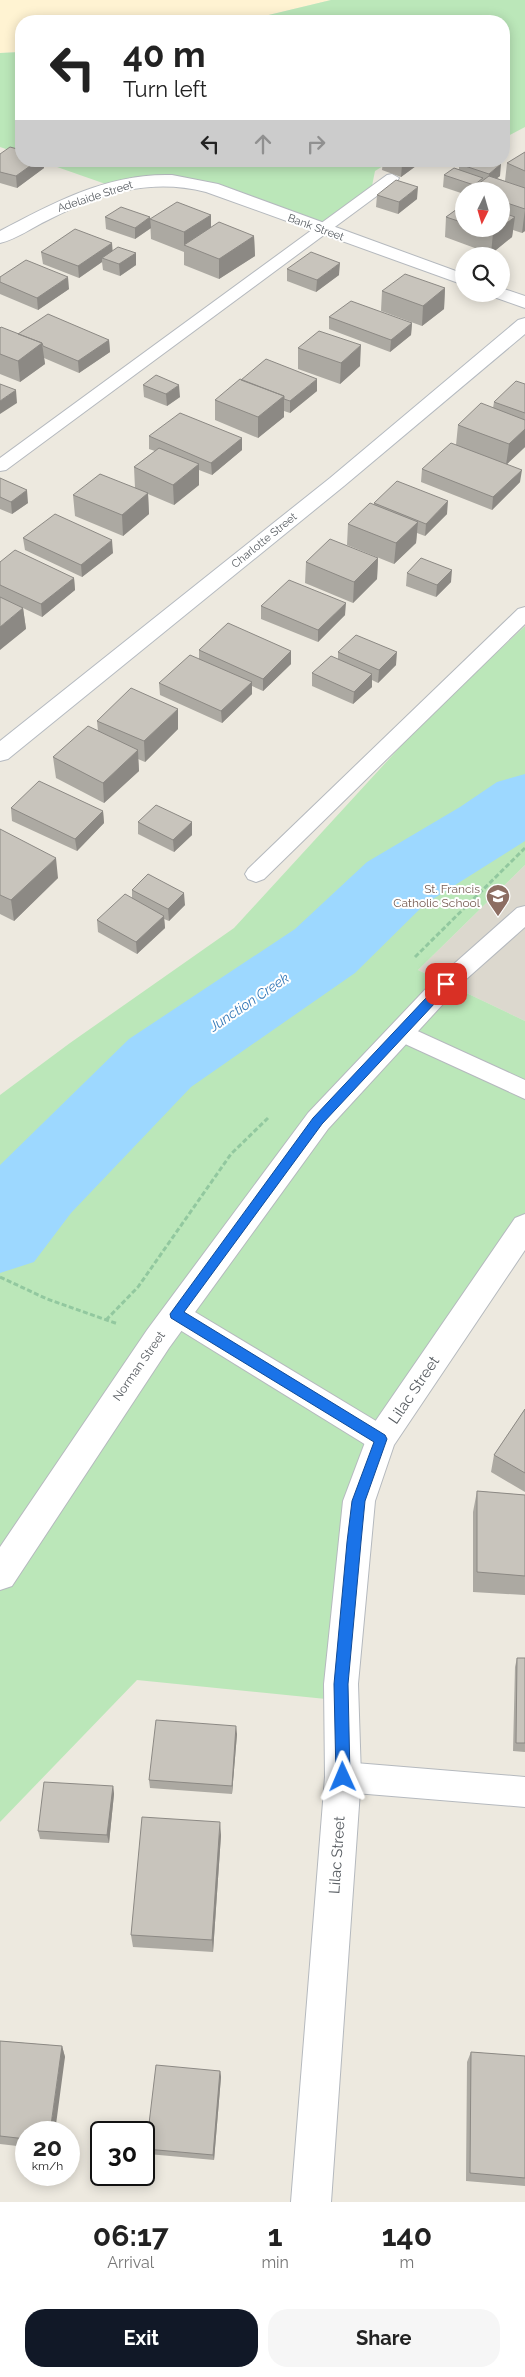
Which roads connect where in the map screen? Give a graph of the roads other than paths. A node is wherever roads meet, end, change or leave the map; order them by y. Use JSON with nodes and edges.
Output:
{"nodes":[{"id":1,"x":392,"y":178,"type":"dead end"},
{"id":2,"x":167,"y":180,"type":"joint"},
{"id":3,"x":324,"y":230,"type":"junction"},
{"id":4,"x":0,"y":238,"type":"edge"},
{"id":5,"x":455,"y":277,"type":"edge"},
{"id":6,"x":510,"y":296,"type":"edge"},
{"id":7,"x":525,"y":302,"type":"edge"},
{"id":8,"x":525,"y":324,"type":"edge"},
{"id":9,"x":0,"y":466,"type":"edge"},
{"id":10,"x":525,"y":613,"type":"edge"},
{"id":11,"x":0,"y":753,"type":"edge"},
{"id":12,"x":256,"y":874,"type":"dead end"},
{"id":13,"x":525,"y":914,"type":"edge"},
{"id":14,"x":446,"y":984,"type":"joint"},
{"id":15,"x":400,"y":1032,"type":"junction"},
{"id":16,"x":525,"y":1090,"type":"edge"},
{"id":17,"x":525,"y":1226,"type":"edge"},
{"id":18,"x":176,"y":1314,"type":"junction"},
{"id":19,"x":381,"y":1439,"type":"junction"},
{"id":20,"x":0,"y":1576,"type":"edge"},
{"id":21,"x":343,"y":1777,"type":"junction"},
{"id":22,"x":525,"y":1792,"type":"edge"},
{"id":23,"x":311,"y":2202,"type":"edge"}],
"edges":[{"from":1,"to":3,"type":"lane"},
{"from":2,"to":3,"type":"street","name":"Bank Street"},
{"from":2,"to":4,"type":"street","name":"Adelaide Street"},
{"from":3,"to":5,"type":"street","name":"Bank Street"},
{"from":3,"to":9,"type":"lane"},
{"from":6,"to":7,"type":"street"},
{"from":8,"to":11,"type":"street","name":"Charlotte Street"},
{"from":10,"to":12,"type":"lane"},
{"from":13,"to":14,"type":"lane"},
{"from":14,"to":15,"type":"street","name":"Norman Street"},
{"from":15,"to":16,"type":"lane"},
{"from":15,"to":18,"type":"street","name":"Norman Street"},
{"from":17,"to":19,"type":"street","name":"Lilac Street"},
{"from":18,"to":19,"type":"lane"},
{"from":18,"to":20,"type":"street","name":"Norman Street"},
{"from":19,"to":21,"type":"street","name":"Lilac Street"},
{"from":21,"to":22,"type":"lane"},
{"from":21,"to":23,"type":"street","name":"Lilac Street"}]}
